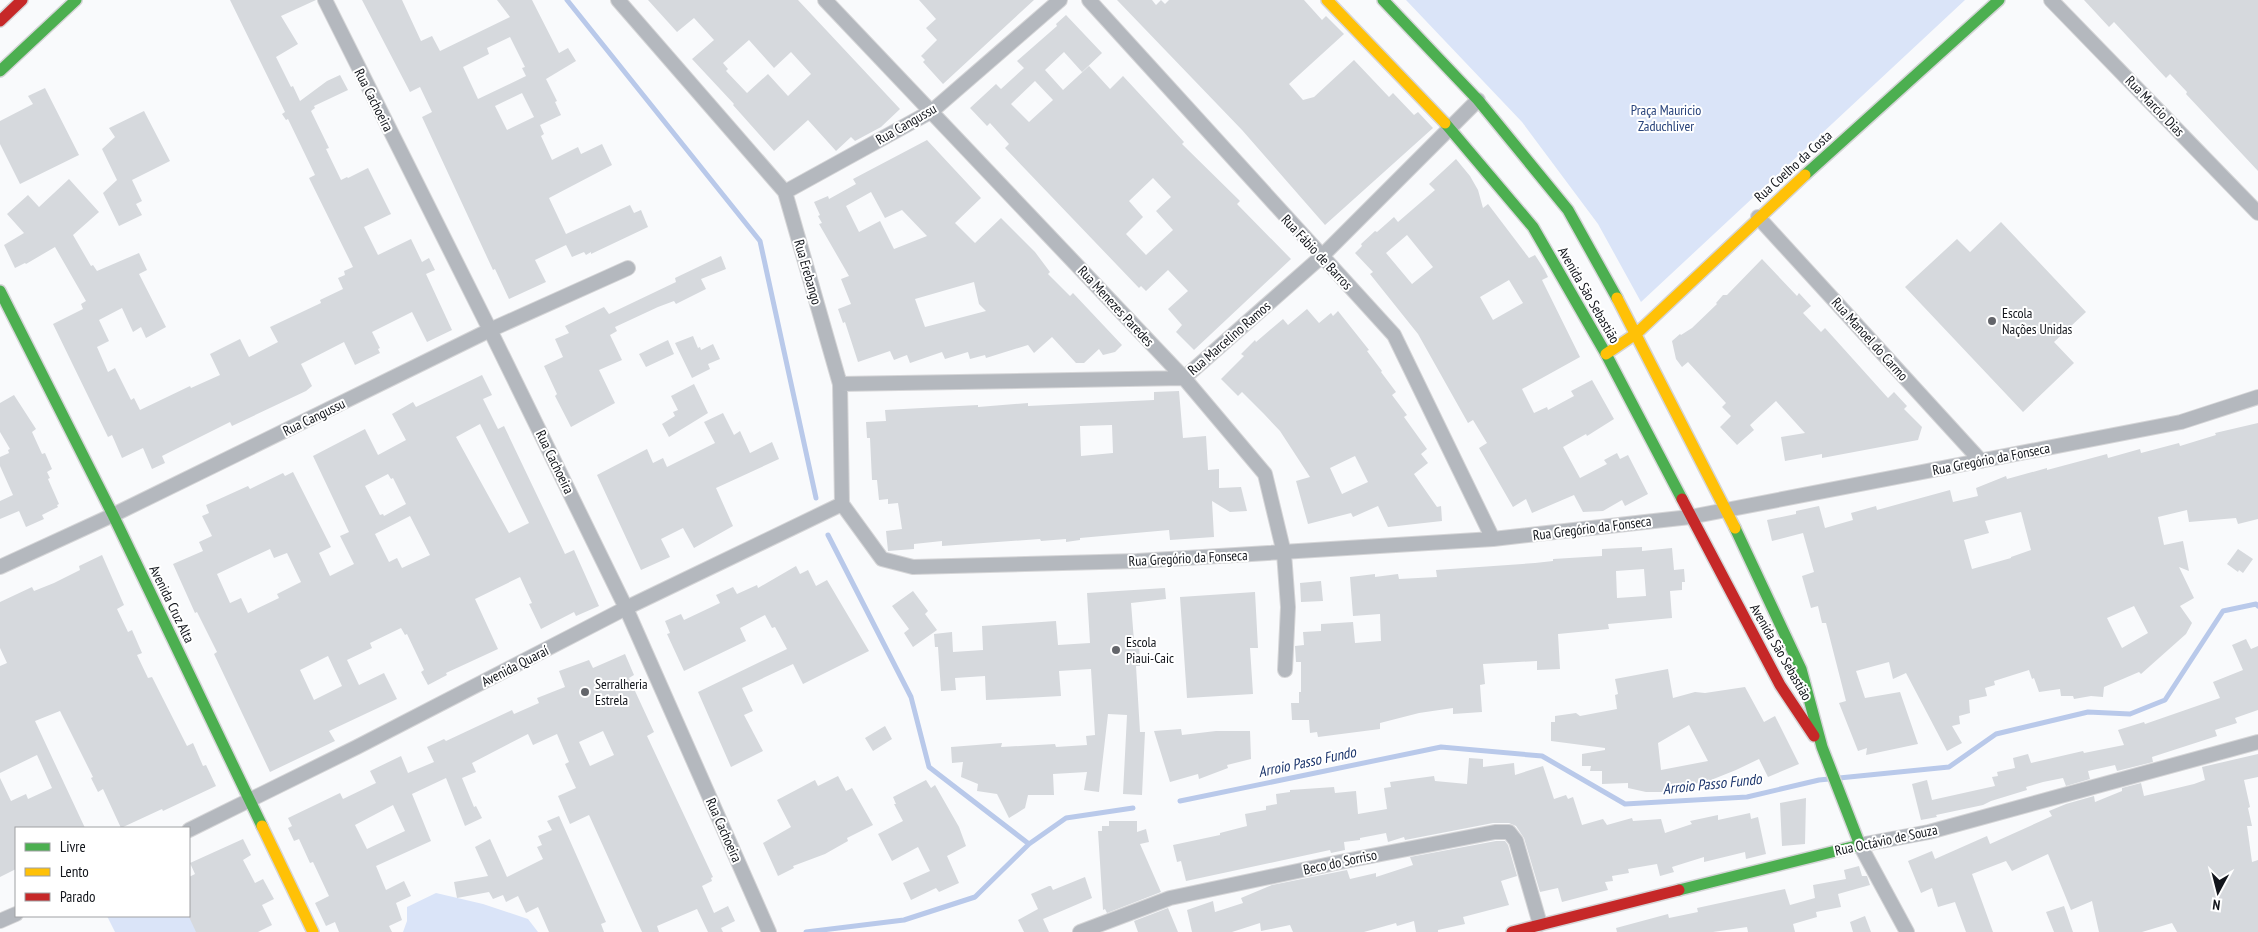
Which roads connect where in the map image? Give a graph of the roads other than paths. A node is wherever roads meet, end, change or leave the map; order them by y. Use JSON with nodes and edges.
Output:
{"nodes":[{"id":1,"x":22,"y":0,"type":"edge"},
{"id":2,"x":76,"y":0,"type":"edge"},
{"id":3,"x":324,"y":0,"type":"edge"},
{"id":4,"x":618,"y":0,"type":"edge"},
{"id":5,"x":826,"y":0,"type":"edge"},
{"id":6,"x":1060,"y":0,"type":"edge"},
{"id":7,"x":1089,"y":0,"type":"edge"},
{"id":8,"x":1327,"y":0,"type":"edge"},
{"id":9,"x":1383,"y":0,"type":"edge"},
{"id":10,"x":1999,"y":0,"type":"edge"},
{"id":11,"x":2051,"y":0,"type":"edge"},
{"id":12,"x":0,"y":21,"type":"edge"},
{"id":13,"x":0,"y":71,"type":"edge"},
{"id":14,"x":1478,"y":100,"type":"junction"},
{"id":15,"x":932,"y":111,"type":"junction"},
{"id":16,"x":1450,"y":128,"type":"junction"},
{"id":17,"x":784,"y":192,"type":"junction"},
{"id":18,"x":2258,"y":213,"type":"edge"},
{"id":19,"x":1758,"y":217,"type":"junction"},
{"id":20,"x":1321,"y":257,"type":"junction"},
{"id":21,"x":628,"y":268,"type":"dead end"},
{"id":22,"x":0,"y":291,"type":"edge"},
{"id":23,"x":490,"y":330,"type":"junction"},
{"id":24,"x":1637,"y":332,"type":"junction"},
{"id":25,"x":1606,"y":354,"type":"junction"},
{"id":26,"x":1184,"y":378,"type":"junction"},
{"id":27,"x":840,"y":384,"type":"junction"},
{"id":28,"x":2258,"y":397,"type":"edge"},
{"id":29,"x":1981,"y":461,"type":"junction"},
{"id":30,"x":842,"y":504,"type":"junction"},
{"id":31,"x":1726,"y":509,"type":"junction"},
{"id":32,"x":113,"y":515,"type":"junction"},
{"id":33,"x":1690,"y":517,"type":"junction"},
{"id":34,"x":1493,"y":539,"type":"junction"},
{"id":35,"x":1284,"y":553,"type":"junction"},
{"id":36,"x":0,"y":567,"type":"edge"},
{"id":37,"x":626,"y":608,"type":"junction"},
{"id":38,"x":1285,"y":670,"type":"dead end"},
{"id":39,"x":2258,"y":742,"type":"edge"},
{"id":40,"x":1822,"y":747,"type":"junction"},
{"id":41,"x":250,"y":801,"type":"junction"},
{"id":42,"x":190,"y":830,"type":"edge"},
{"id":43,"x":1860,"y":845,"type":"junction"},
{"id":44,"x":15,"y":914,"type":"edge"},
{"id":45,"x":0,"y":922,"type":"edge"},
{"id":46,"x":1540,"y":924,"type":"junction"},
{"id":47,"x":313,"y":932,"type":"edge"},
{"id":48,"x":769,"y":932,"type":"edge"},
{"id":49,"x":1080,"y":932,"type":"edge"},
{"id":50,"x":1512,"y":932,"type":"edge"},
{"id":51,"x":1907,"y":932,"type":"edge"}],
"edges":[{"from":1,"to":12,"type":"street"},
{"from":2,"to":13,"type":"street"},
{"from":3,"to":23,"type":"street","name":"Rua Cachoeira"},
{"from":4,"to":17,"type":"street","name":"Rua Erebango"},
{"from":5,"to":15,"type":"street","name":"Rua Menezes Paredes"},
{"from":6,"to":15,"type":"street","name":"Rua Cangussu"},
{"from":7,"to":20,"type":"street","name":"Rua Fábio de Barros"},
{"from":8,"to":16,"type":"street","name":"Avenida São Sebastião"},
{"from":9,"to":14,"type":"street","name":"Avenida São Sebastião"},
{"from":10,"to":19,"type":"street","name":"Rua Coelho da Costa"},
{"from":11,"to":18,"type":"street","name":"Rua Marcio Dias"},
{"from":14,"to":16,"type":"street","name":"Rua Marcelino Ramos"},
{"from":14,"to":24,"type":"street","name":"Avenida São Sebastião"},
{"from":15,"to":17,"type":"street","name":"Rua Cangussu"},
{"from":15,"to":26,"type":"street","name":"Rua Menezes Paredes"},
{"from":16,"to":20,"type":"street","name":"Rua Marcelino Ramos"},
{"from":16,"to":25,"type":"street","name":"Avenida São Sebastião"},
{"from":17,"to":27,"type":"street","name":"Rua Erebango"},
{"from":19,"to":24,"type":"street","name":"Rua Coelho da Costa"},
{"from":19,"to":29,"type":"street","name":"Rua Manoel do Carmo"},
{"from":20,"to":26,"type":"street","name":"Rua Marcelino Ramos"},
{"from":20,"to":34,"type":"street","name":"Rua Fábio de Barros"},
{"from":21,"to":23,"type":"street","name":"Rua Cangussu"},
{"from":22,"to":32,"type":"street","name":"Avenida Cruz Alta"},
{"from":23,"to":32,"type":"street","name":"Rua Cangussu"},
{"from":23,"to":37,"type":"street","name":"Rua Cachoeira"},
{"from":24,"to":25,"type":"street","name":"Rua Coelho da Costa"},
{"from":24,"to":31,"type":"street","name":"Avenida São Sebastião"},
{"from":25,"to":33,"type":"street","name":"Avenida São Sebastião"},
{"from":26,"to":27,"type":"street","name":"Rua Marcelino Ramos"},
{"from":26,"to":35,"type":"street","name":"Rua Menezes Paredes"},
{"from":27,"to":30,"type":"street","name":"Rua Erebango"},
{"from":28,"to":29,"type":"street","name":"Rua Gregório da Fonseca"},
{"from":29,"to":31,"type":"street","name":"Rua Gregório da Fonseca"},
{"from":30,"to":35,"type":"street","name":"Rua Gregório da Fonseca"},
{"from":30,"to":37,"type":"street","name":"Avenida Quaraí"},
{"from":31,"to":33,"type":"street","name":"Rua Gregório da Fonseca"},
{"from":31,"to":40,"type":"street","name":"Avenida São Sebastião"},
{"from":32,"to":36,"type":"street","name":"Rua Cangussu"},
{"from":32,"to":41,"type":"street","name":"Avenida Cruz Alta"},
{"from":33,"to":34,"type":"street","name":"Rua Gregório da Fonseca"},
{"from":33,"to":40,"type":"street","name":"Avenida São Sebastião"},
{"from":34,"to":35,"type":"street","name":"Rua Gregório da Fonseca"},
{"from":35,"to":38,"type":"street","name":"Rua Menezes Paredes"},
{"from":37,"to":41,"type":"street","name":"Avenida Quaraí"},
{"from":37,"to":48,"type":"street","name":"Rua Cachoeira"},
{"from":39,"to":43,"type":"street","name":"Rua Octávio de Souza"},
{"from":40,"to":43,"type":"street"},
{"from":41,"to":42,"type":"street","name":"Avenida Quaraí"},
{"from":41,"to":47,"type":"street","name":"Avenida Cruz Alta"},
{"from":43,"to":46,"type":"street","name":"Rua Octávio de Souza"},
{"from":43,"to":51,"type":"street"},
{"from":44,"to":45,"type":"street"},
{"from":46,"to":49,"type":"street","name":"Beco do Sorriso"},
{"from":46,"to":50,"type":"street","name":"Rua Octávio de Souza"}]}
